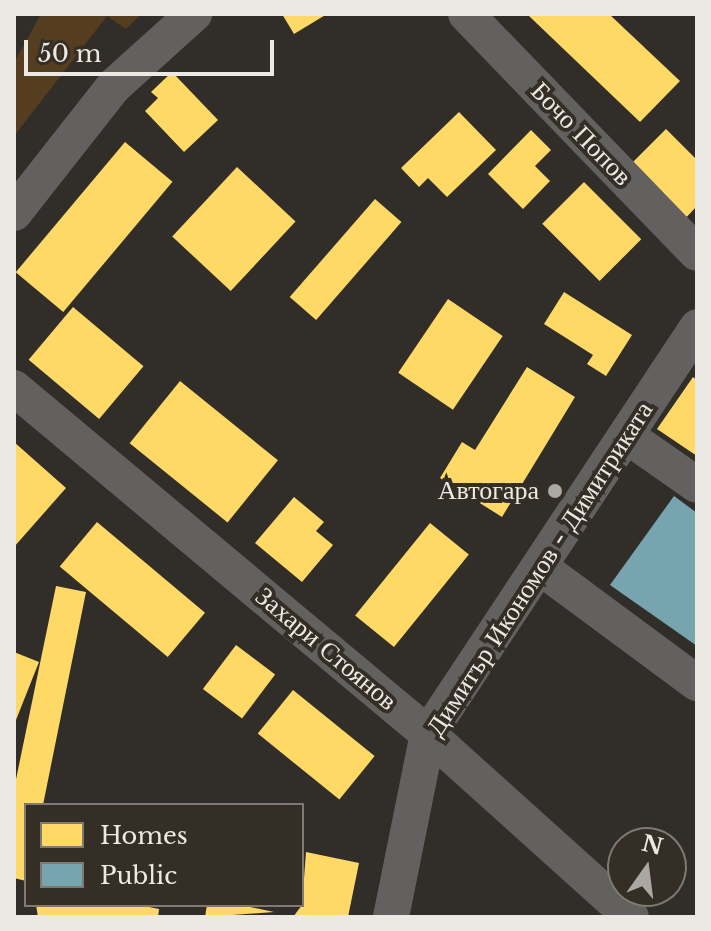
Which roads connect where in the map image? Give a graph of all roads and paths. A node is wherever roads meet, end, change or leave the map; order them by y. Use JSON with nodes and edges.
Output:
{"nodes":[{"id":1,"x":194,"y":14,"type":"edge"},
{"id":2,"x":466,"y":14,"type":"edge"},
{"id":3,"x":14,"y":213,"type":"edge"},
{"id":4,"x":697,"y":253,"type":"edge"},
{"id":5,"x":697,"y":327,"type":"edge"},
{"id":6,"x":14,"y":388,"type":"edge"},
{"id":7,"x":627,"y":436,"type":"junction"},
{"id":8,"x":697,"y":485,"type":"edge"},
{"id":9,"x":540,"y":567,"type":"junction"},
{"id":10,"x":697,"y":683,"type":"edge"},
{"id":11,"x":428,"y":734,"type":"junction"},
{"id":12,"x":391,"y":917,"type":"edge"},
{"id":13,"x":631,"y":917,"type":"edge"}],
"edges":[{"from":1,"to":3,"type":"street"},
{"from":2,"to":4,"type":"street","name":"Бочо Попов"},
{"from":5,"to":7,"type":"street","name":"Димитър Икономов - Димитриката"},
{"from":6,"to":11,"type":"street","name":"Захари Стоянов"},
{"from":7,"to":8,"type":"street"},
{"from":7,"to":9,"type":"street","name":"Димитър Икономов - Димитриката"},
{"from":9,"to":10,"type":"street"},
{"from":9,"to":11,"type":"street","name":"Димитър Икономов - Димитриката"},
{"from":11,"to":12,"type":"street","name":"Димитър Икономов - Димитриката"},
{"from":11,"to":13,"type":"street","name":"Захари Стоянов"}]}
